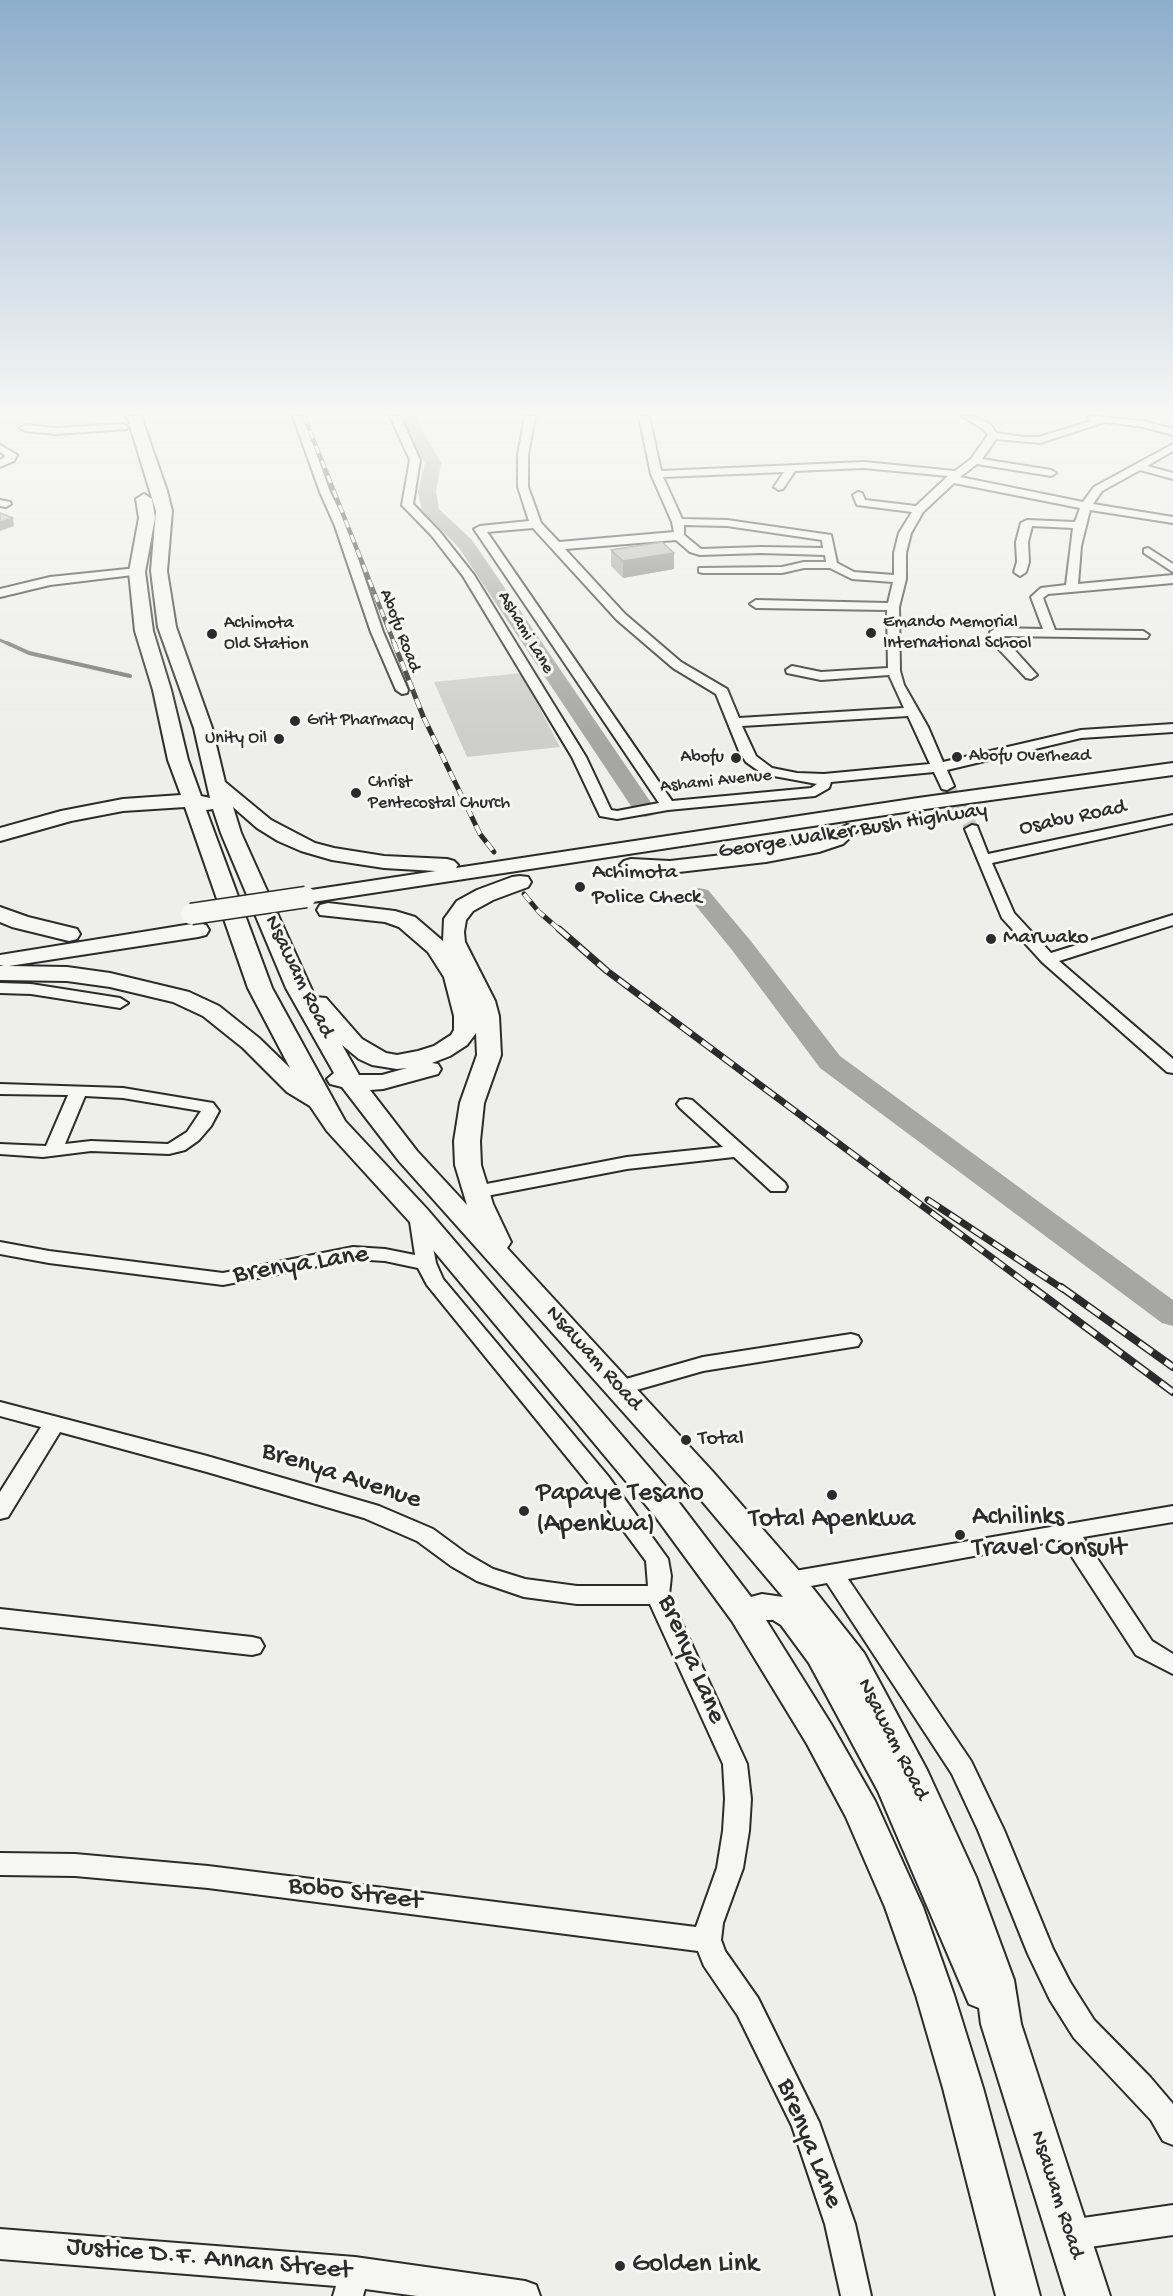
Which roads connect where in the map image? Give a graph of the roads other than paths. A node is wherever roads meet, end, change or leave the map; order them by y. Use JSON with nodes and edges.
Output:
{"nodes":[{"id":1,"x":146,"y":523,"type":"edge"},
{"id":2,"x":163,"y":523,"type":"edge"},
{"id":3,"x":340,"y":523,"type":"edge"},
{"id":4,"x":425,"y":523,"type":"edge"},
{"id":5,"x":678,"y":523,"type":"edge"},
{"id":6,"x":728,"y":523,"type":"edge"},
{"id":7,"x":911,"y":523,"type":"edge"},
{"id":8,"x":1027,"y":523,"type":"edge"},
{"id":9,"x":1061,"y":523,"type":"edge"},
{"id":10,"x":1080,"y":523,"type":"edge"},
{"id":11,"x":536,"y":524,"type":"joint"},
{"id":12,"x":1079,"y":526,"type":"junction"},
{"id":13,"x":677,"y":535,"type":"junction"},
{"id":14,"x":554,"y":546,"type":"junction"},
{"id":15,"x":1148,"y":551,"type":"dead end"},
{"id":16,"x":829,"y":552,"type":"junction"},
{"id":17,"x":832,"y":565,"type":"junction"},
{"id":18,"x":1173,"y":569,"type":"edge"},
{"id":19,"x":703,"y":570,"type":"dead end"},
{"id":20,"x":159,"y":571,"type":"junction"},
{"id":21,"x":137,"y":572,"type":"junction"},
{"id":22,"x":1020,"y":572,"type":"dead end"},
{"id":23,"x":900,"y":579,"type":"junction"},
{"id":24,"x":1173,"y":579,"type":"edge"},
{"id":25,"x":1072,"y":588,"type":"junction"},
{"id":26,"x":0,"y":592,"type":"edge"},
{"id":27,"x":756,"y":604,"type":"dead end"},
{"id":28,"x":893,"y":607,"type":"junction"},
{"id":29,"x":1050,"y":632,"type":"junction"},
{"id":30,"x":1143,"y":635,"type":"dead end"},
{"id":31,"x":792,"y":670,"type":"dead end"},
{"id":32,"x":894,"y":671,"type":"junction"},
{"id":33,"x":1031,"y":675,"type":"dead end"},
{"id":34,"x":402,"y":690,"type":"dead end"},
{"id":35,"x":911,"y":712,"type":"junction"},
{"id":36,"x":734,"y":722,"type":"junction"},
{"id":37,"x":1173,"y":728,"type":"edge"},
{"id":38,"x":178,"y":760,"type":"junction"},
{"id":39,"x":940,"y":767,"type":"junction"},
{"id":40,"x":1173,"y":769,"type":"edge"},
{"id":41,"x":824,"y":778,"type":"junction"},
{"id":42,"x":216,"y":785,"type":"junction"},
{"id":43,"x":1173,"y":785,"type":"edge"},
{"id":44,"x":947,"y":786,"type":"tunnel mouth"},
{"id":45,"x":123,"y":805,"type":"junction"},
{"id":46,"x":194,"y":805,"type":"junction"},
{"id":47,"x":669,"y":806,"type":"junction"},
{"id":48,"x":224,"y":810,"type":"junction"},
{"id":49,"x":605,"y":813,"type":"joint"},
{"id":50,"x":1173,"y":819,"type":"edge"},
{"id":51,"x":972,"y":829,"type":"tunnel mouth"},
{"id":52,"x":0,"y":835,"type":"edge"},
{"id":53,"x":0,"y":846,"type":"edge"},
{"id":54,"x":983,"y":860,"type":"junction"},
{"id":55,"x":495,"y":870,"type":"junction"},
{"id":56,"x":520,"y":882,"type":"junction"},
{"id":57,"x":315,"y":907,"type":"junction"},
{"id":58,"x":0,"y":914,"type":"edge"},
{"id":59,"x":1173,"y":920,"type":"edge"},
{"id":60,"x":194,"y":922,"type":"junction"},
{"id":61,"x":69,"y":934,"type":"junction"},
{"id":62,"x":0,"y":944,"type":"edge"},
{"id":63,"x":1048,"y":959,"type":"junction"},
{"id":64,"x":0,"y":961,"type":"edge"},
{"id":65,"x":0,"y":973,"type":"edge"},
{"id":66,"x":0,"y":988,"type":"edge"},
{"id":67,"x":260,"y":988,"type":"junction"},
{"id":68,"x":298,"y":988,"type":"junction"},
{"id":69,"x":120,"y":1004,"type":"dead end"},
{"id":70,"x":488,"y":1030,"type":"junction"},
{"id":71,"x":1173,"y":1068,"type":"edge"},
{"id":72,"x":351,"y":1082,"type":"junction"},
{"id":73,"x":0,"y":1089,"type":"edge"},
{"id":74,"x":79,"y":1090,"type":"junction"},
{"id":75,"x":686,"y":1104,"type":"dead end"},
{"id":76,"x":322,"y":1105,"type":"junction"},
{"id":77,"x":0,"y":1149,"type":"edge"},
{"id":78,"x":53,"y":1151,"type":"junction"},
{"id":79,"x":736,"y":1151,"type":"junction"},
{"id":80,"x":778,"y":1187,"type":"dead end"},
{"id":81,"x":476,"y":1192,"type":"junction"},
{"id":82,"x":418,"y":1215,"type":"junction"},
{"id":83,"x":9,"y":1250,"type":"edge"},
{"id":84,"x":426,"y":1263,"type":"junction"},
{"id":85,"x":509,"y":1266,"type":"junction"},
{"id":86,"x":851,"y":1341,"type":"dead end"},
{"id":87,"x":619,"y":1388,"type":"junction"},
{"id":88,"x":0,"y":1409,"type":"edge"},
{"id":89,"x":55,"y":1423,"type":"junction"},
{"id":90,"x":0,"y":1511,"type":"edge"},
{"id":91,"x":1173,"y":1514,"type":"edge"},
{"id":92,"x":1067,"y":1531,"type":"junction"},
{"id":93,"x":833,"y":1574,"type":"junction"},
{"id":94,"x":789,"y":1581,"type":"junction"},
{"id":95,"x":658,"y":1595,"type":"junction"},
{"id":96,"x":744,"y":1612,"type":"junction"},
{"id":97,"x":0,"y":1618,"type":"edge"},
{"id":98,"x":252,"y":1646,"type":"dead end"},
{"id":99,"x":1173,"y":1665,"type":"edge"},
{"id":100,"x":0,"y":1864,"type":"edge"},
{"id":101,"x":708,"y":1940,"type":"junction"},
{"id":102,"x":1001,"y":2024,"type":"junction"},
{"id":103,"x":1173,"y":2131,"type":"edge"},
{"id":104,"x":1173,"y":2220,"type":"edge"},
{"id":105,"x":1069,"y":2235,"type":"junction"},
{"id":106,"x":0,"y":2244,"type":"edge"},
{"id":107,"x":352,"y":2284,"type":"edge"},
{"id":108,"x":1017,"y":2295,"type":"edge"},
{"id":109,"x":525,"y":2296,"type":"edge"},
{"id":110,"x":856,"y":2296,"type":"edge"},
{"id":111,"x":1088,"y":2296,"type":"edge"}],
"edges":[{"from":1,"to":21,"type":"highway","name":"Nsawam Road"},
{"from":2,"to":20,"type":"highway","name":"Nsawam Road"},
{"from":3,"to":34,"type":"street","name":"Abofu Road"},
{"from":4,"to":49,"type":"street","name":"Ashami Lane"},
{"from":5,"to":13,"type":"street"},
{"from":6,"to":16,"type":"street"},
{"from":7,"to":23,"type":"street"},
{"from":8,"to":22,"type":"street"},
{"from":9,"to":12,"type":"street"},
{"from":10,"to":12,"type":"street"},
{"from":11,"to":14,"type":"street"},
{"from":11,"to":47,"type":"street"},
{"from":12,"to":25,"type":"street"},
{"from":13,"to":14,"type":"street"},
{"from":13,"to":16,"type":"street"},
{"from":14,"to":36,"type":"street"},
{"from":15,"to":18,"type":"street"},
{"from":16,"to":17,"type":"street"},
{"from":17,"to":19,"type":"street"},
{"from":17,"to":23,"type":"street"},
{"from":20,"to":21,"type":"highway"},
{"from":20,"to":42,"type":"highway","name":"Nsawam Road"},
{"from":21,"to":26,"type":"street"},
{"from":21,"to":38,"type":"highway","name":"Nsawam Road"},
{"from":23,"to":28,"type":"street"},
{"from":24,"to":25,"type":"street"},
{"from":25,"to":29,"type":"street"},
{"from":27,"to":28,"type":"street"},
{"from":28,"to":32,"type":"street"},
{"from":29,"to":30,"type":"street"},
{"from":29,"to":33,"type":"street"},
{"from":31,"to":32,"type":"street"},
{"from":32,"to":35,"type":"street"},
{"from":35,"to":36,"type":"street"},
{"from":35,"to":39,"type":"street"},
{"from":36,"to":41,"type":"street"},
{"from":37,"to":39,"type":"street"},
{"from":38,"to":45,"type":"highway"},
{"from":38,"to":46,"type":"highway","name":"Nsawam Road"},
{"from":39,"to":41,"type":"street"},
{"from":39,"to":44,"type":"street"},
{"from":40,"to":55,"type":"highway","name":"George Walker Bush Highway"},
{"from":41,"to":47,"type":"street","name":"Ashami Avenue"},
{"from":42,"to":48,"type":"highway","name":"Nsawam Road"},
{"from":42,"to":55,"type":"highway"},
{"from":43,"to":56,"type":"highway","name":"George Walker Bush Highway"},
{"from":45,"to":46,"type":"highway"},
{"from":45,"to":52,"type":"highway"},
{"from":46,"to":48,"type":"highway"},
{"from":46,"to":53,"type":"highway"},
{"from":46,"to":67,"type":"highway","name":"Nsawam Road"},
{"from":47,"to":49,"type":"street","name":"Ashami Avenue"},
{"from":48,"to":68,"type":"highway","name":"Nsawam Road"},
{"from":50,"to":54,"type":"street","name":"Osabu Road"},
{"from":51,"to":54,"type":"street"},
{"from":54,"to":63,"type":"street"},
{"from":55,"to":57,"type":"highway","name":"George Walker Bush Highway"},
{"from":56,"to":57,"type":"highway","name":"George Walker Bush Highway"},
{"from":56,"to":70,"type":"highway"},
{"from":57,"to":60,"type":"highway","name":"George Walker Bush Highway"},
{"from":57,"to":68,"type":"highway"},
{"from":58,"to":61,"type":"highway"},
{"from":59,"to":63,"type":"street"},
{"from":60,"to":61,"type":"highway","name":"George Walker Bush Highway"},
{"from":60,"to":64,"type":"highway","name":"George Walker Bush Highway"},
{"from":61,"to":62,"type":"highway","name":"George Walker Bush Highway"},
{"from":63,"to":71,"type":"street"},
{"from":65,"to":76,"type":"highway"},
{"from":66,"to":69,"type":"street"},
{"from":67,"to":72,"type":"highway"},
{"from":67,"to":76,"type":"highway","name":"Nsawam Road"},
{"from":68,"to":72,"type":"highway","name":"Nsawam Road"},
{"from":70,"to":72,"type":"highway"},
{"from":70,"to":81,"type":"highway"},
{"from":72,"to":85,"type":"highway","name":"Nsawam Road"},
{"from":73,"to":74,"type":"street"},
{"from":74,"to":78,"type":"street"},
{"from":74,"to":78,"type":"street"},
{"from":75,"to":79,"type":"street"},
{"from":76,"to":82,"type":"highway","name":"Nsawam Road"},
{"from":77,"to":78,"type":"street"},
{"from":79,"to":80,"type":"street"},
{"from":79,"to":81,"type":"street"},
{"from":81,"to":85,"type":"highway"},
{"from":82,"to":84,"type":"street"},
{"from":82,"to":96,"type":"highway","name":"Nsawam Road"},
{"from":83,"to":84,"type":"street","name":"Brenya Lane"},
{"from":84,"to":95,"type":"street","name":"Brenya Lane"},
{"from":85,"to":87,"type":"highway","name":"Nsawam Road"},
{"from":86,"to":87,"type":"street"},
{"from":87,"to":94,"type":"highway","name":"Nsawam Road"},
{"from":88,"to":89,"type":"street","name":"Brenya Avenue"},
{"from":89,"to":90,"type":"street"},
{"from":89,"to":95,"type":"street","name":"Brenya Avenue"},
{"from":91,"to":92,"type":"street"},
{"from":92,"to":93,"type":"street"},
{"from":92,"to":99,"type":"street"},
{"from":93,"to":94,"type":"street"},
{"from":93,"to":103,"type":"street"},
{"from":94,"to":102,"type":"highway","name":"Nsawam Road"},
{"from":95,"to":101,"type":"street","name":"Brenya Lane"},
{"from":96,"to":102,"type":"highway"},
{"from":96,"to":108,"type":"highway","name":"Nsawam Road"},
{"from":97,"to":98,"type":"street"},
{"from":100,"to":101,"type":"street","name":"Bobo Street"},
{"from":101,"to":110,"type":"street","name":"Brenya Lane"},
{"from":102,"to":105,"type":"highway","name":"Nsawam Road"},
{"from":104,"to":105,"type":"street"},
{"from":105,"to":111,"type":"highway","name":"Nsawam Road"},
{"from":106,"to":107,"type":"street","name":"Justice D.F. Annan Street"},
{"from":107,"to":109,"type":"street","name":"Justice D.F. Annan Street"}]}
